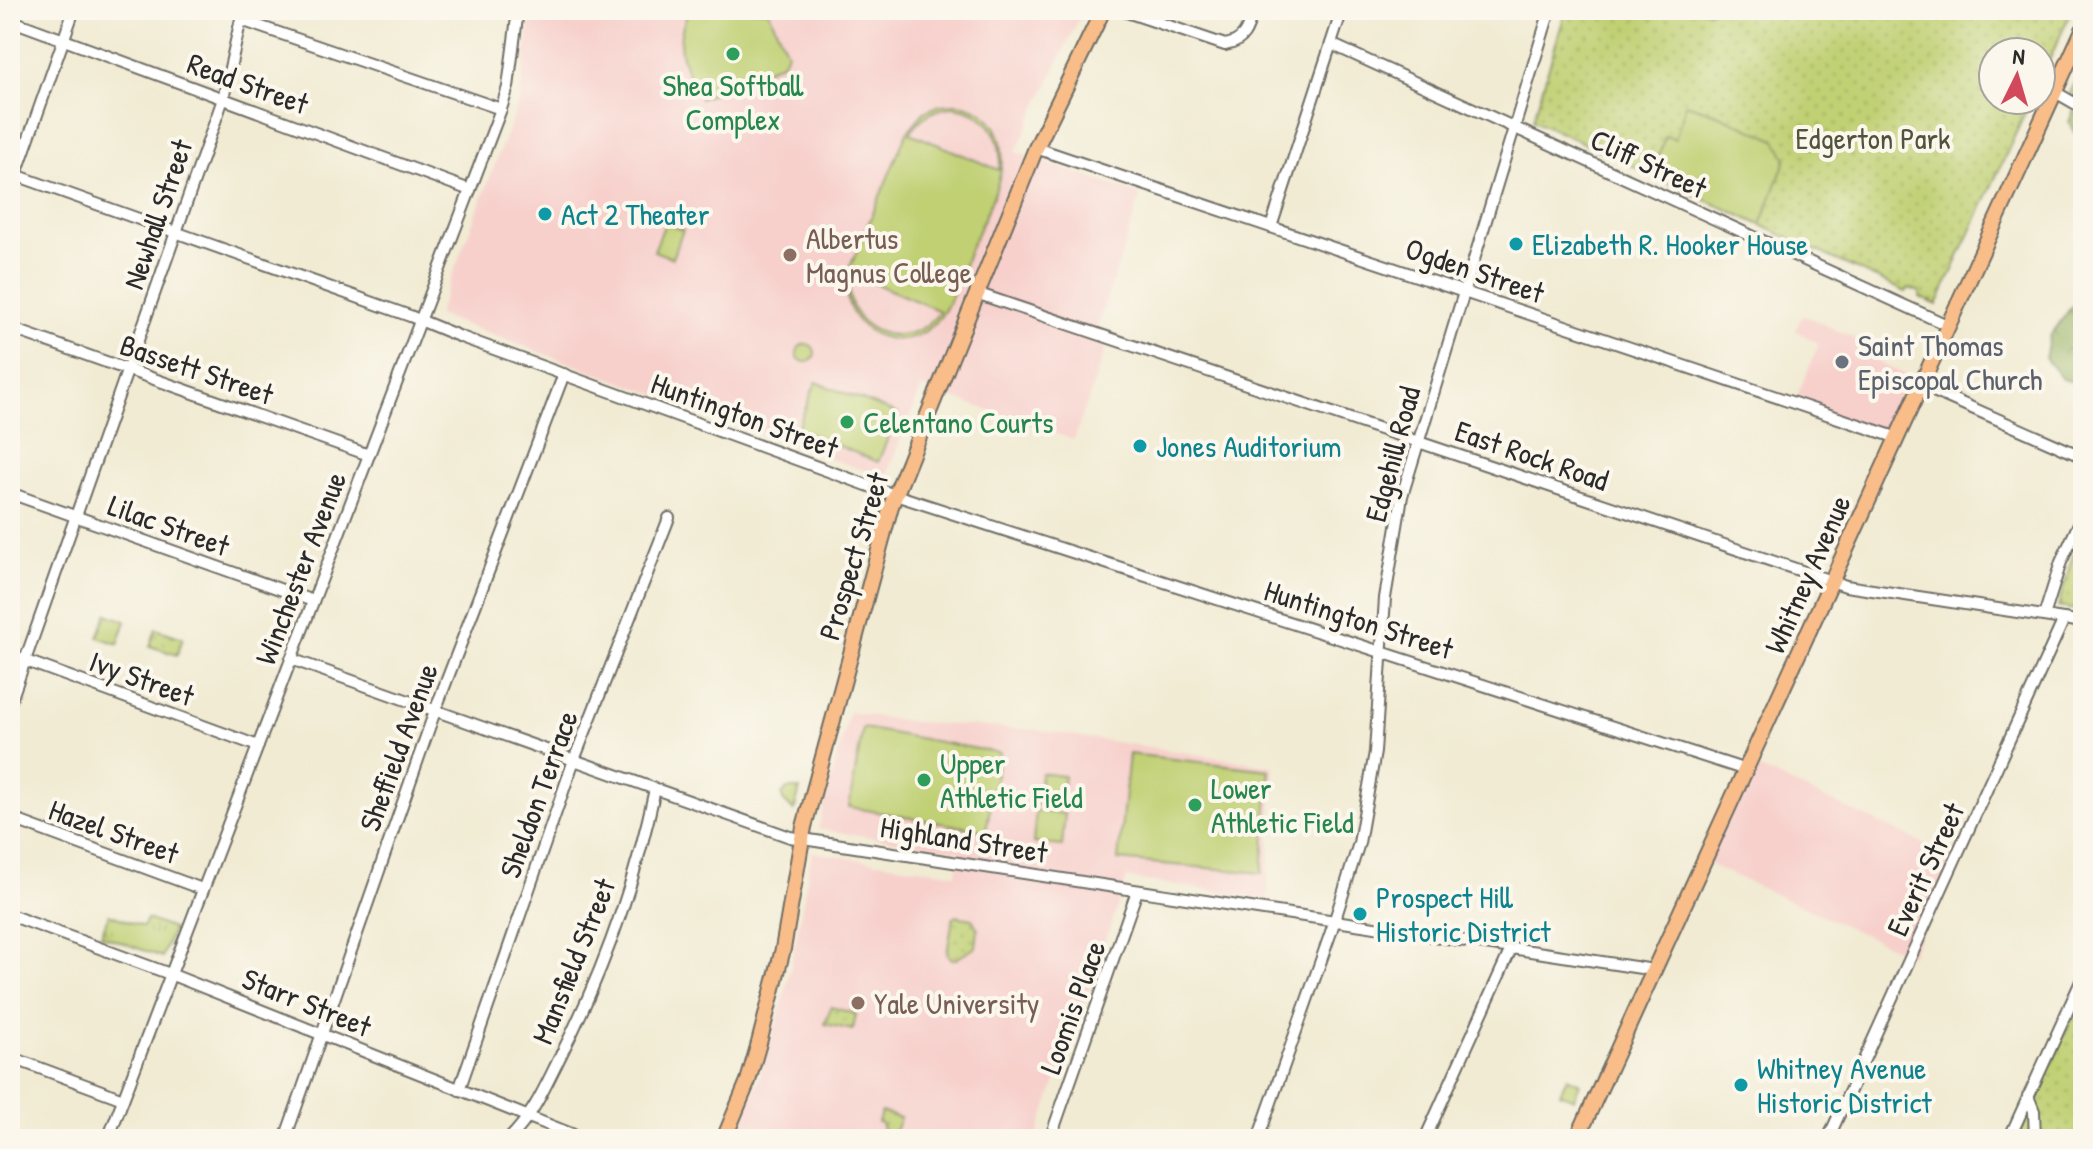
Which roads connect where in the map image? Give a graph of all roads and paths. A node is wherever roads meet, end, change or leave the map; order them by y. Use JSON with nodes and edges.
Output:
{"nodes":[{"id":1,"x":74,"y":10,"type":"edge"},
{"id":2,"x":518,"y":10,"type":"edge"},
{"id":3,"x":1103,"y":10,"type":"edge"},
{"id":4,"x":1121,"y":10,"type":"edge"},
{"id":5,"x":1253,"y":10,"type":"edge"},
{"id":6,"x":1342,"y":10,"type":"edge"},
{"id":7,"x":1550,"y":10,"type":"edge"},
{"id":8,"x":242,"y":15,"type":"edge"},
{"id":9,"x":10,"y":20,"type":"edge"},
{"id":10,"x":2083,"y":30,"type":"edge"},
{"id":11,"x":63,"y":40,"type":"junction"},
{"id":12,"x":1331,"y":44,"type":"junction"},
{"id":13,"x":2057,"y":88,"type":"edge"},
{"id":14,"x":2057,"y":93,"type":"edge"},
{"id":15,"x":223,"y":99,"type":"junction"},
{"id":16,"x":2083,"y":108,"type":"edge"},
{"id":17,"x":501,"y":109,"type":"junction"},
{"id":18,"x":2044,"y":116,"type":"edge"},
{"id":19,"x":1513,"y":127,"type":"junction"},
{"id":20,"x":1036,"y":148,"type":"junction"},
{"id":21,"x":13,"y":174,"type":"edge"},
{"id":22,"x":470,"y":190,"type":"junction"},
{"id":23,"x":10,"y":191,"type":"edge"},
{"id":24,"x":1271,"y":227,"type":"junction"},
{"id":25,"x":176,"y":232,"type":"junction"},
{"id":26,"x":1463,"y":292,"type":"junction"},
{"id":27,"x":976,"y":293,"type":"junction"},
{"id":28,"x":420,"y":320,"type":"junction"},
{"id":29,"x":1947,"y":325,"type":"junction"},
{"id":30,"x":10,"y":328,"type":"edge"},
{"id":31,"x":127,"y":369,"type":"junction"},
{"id":32,"x":564,"y":374,"type":"junction"},
{"id":33,"x":1920,"y":385,"type":"junction"},
{"id":34,"x":1898,"y":438,"type":"junction"},
{"id":35,"x":1417,"y":441,"type":"junction"},
{"id":36,"x":369,"y":455,"type":"junction"},
{"id":37,"x":2083,"y":457,"type":"edge"},
{"id":38,"x":10,"y":493,"type":"edge"},
{"id":39,"x":896,"y":495,"type":"junction"},
{"id":40,"x":2083,"y":515,"type":"edge"},
{"id":41,"x":76,"y":517,"type":"junction"},
{"id":42,"x":669,"y":518,"type":"dead end"},
{"id":43,"x":1833,"y":582,"type":"junction"},
{"id":44,"x":313,"y":601,"type":"junction"},
{"id":45,"x":2044,"y":616,"type":"junction"},
{"id":46,"x":2064,"y":619,"type":"junction"},
{"id":47,"x":2083,"y":622,"type":"edge"},
{"id":48,"x":1383,"y":652,"type":"junction"},
{"id":49,"x":10,"y":655,"type":"edge"},
{"id":50,"x":291,"y":659,"type":"junction"},
{"id":51,"x":25,"y":661,"type":"junction"},
{"id":52,"x":10,"y":703,"type":"edge"},
{"id":53,"x":435,"y":711,"type":"junction"},
{"id":54,"x":258,"y":746,"type":"junction"},
{"id":55,"x":574,"y":760,"type":"junction"},
{"id":56,"x":1746,"y":770,"type":"junction"},
{"id":57,"x":655,"y":789,"type":"junction"},
{"id":58,"x":10,"y":818,"type":"edge"},
{"id":59,"x":802,"y":838,"type":"junction"},
{"id":60,"x":202,"y":889,"type":"junction"},
{"id":61,"x":1137,"y":891,"type":"junction"},
{"id":62,"x":10,"y":915,"type":"edge"},
{"id":63,"x":1335,"y":921,"type":"junction"},
{"id":64,"x":1511,"y":949,"type":"junction"},
{"id":65,"x":1654,"y":970,"type":"junction"},
{"id":66,"x":170,"y":974,"type":"junction"},
{"id":67,"x":2083,"y":977,"type":"edge"},
{"id":68,"x":322,"y":1034,"type":"junction"},
{"id":69,"x":10,"y":1057,"type":"edge"},
{"id":70,"x":459,"y":1090,"type":"junction"},
{"id":71,"x":2028,"y":1096,"type":"junction"},
{"id":72,"x":123,"y":1099,"type":"junction"},
{"id":73,"x":528,"y":1118,"type":"junction"},
{"id":74,"x":108,"y":1139,"type":"edge"},
{"id":75,"x":285,"y":1139,"type":"edge"},
{"id":76,"x":509,"y":1139,"type":"edge"},
{"id":77,"x":584,"y":1139,"type":"edge"},
{"id":78,"x":724,"y":1139,"type":"edge"},
{"id":79,"x":1050,"y":1139,"type":"edge"},
{"id":80,"x":1258,"y":1139,"type":"edge"},
{"id":81,"x":1425,"y":1139,"type":"edge"},
{"id":82,"x":1577,"y":1139,"type":"edge"},
{"id":83,"x":1828,"y":1139,"type":"edge"},
{"id":84,"x":2009,"y":1139,"type":"edge"},
{"id":85,"x":2035,"y":1139,"type":"edge"}],
"edges":[{"from":1,"to":11,"type":"street"},
{"from":2,"to":17,"type":"street","name":"Winchester Avenue"},
{"from":3,"to":20,"type":"main road","name":"Prospect Street"},
{"from":4,"to":5,"type":"street"},
{"from":6,"to":12,"type":"street"},
{"from":7,"to":19,"type":"street","name":"Edgehill Road"},
{"from":8,"to":15,"type":"street","name":"Newhall Street"},
{"from":8,"to":17,"type":"street"},
{"from":9,"to":11,"type":"street","name":"Read Street"},
{"from":10,"to":13,"type":"main road","name":"Whitney Avenue"},
{"from":11,"to":15,"type":"street","name":"Read Street"},
{"from":11,"to":21,"type":"street"},
{"from":12,"to":19,"type":"street","name":"Cliff Street"},
{"from":12,"to":24,"type":"street"},
{"from":14,"to":16,"type":"street"},
{"from":15,"to":22,"type":"street","name":"Read Street"},
{"from":15,"to":25,"type":"street","name":"Newhall Street"},
{"from":17,"to":22,"type":"street","name":"Winchester Avenue"},
{"from":18,"to":29,"type":"main road","name":"Whitney Avenue"},
{"from":19,"to":26,"type":"street","name":"Edgehill Road"},
{"from":19,"to":29,"type":"street","name":"Cliff Street"},
{"from":20,"to":24,"type":"street","name":"Ogden Street"},
{"from":20,"to":27,"type":"main road","name":"Prospect Street"},
{"from":21,"to":23,"type":"street"},
{"from":21,"to":25,"type":"street","name":"Huntington Street"},
{"from":22,"to":28,"type":"street","name":"Winchester Avenue"},
{"from":24,"to":26,"type":"street","name":"Ogden Street"},
{"from":25,"to":28,"type":"street","name":"Huntington Street"},
{"from":25,"to":31,"type":"street","name":"Newhall Street"},
{"from":26,"to":34,"type":"street","name":"Ogden Street"},
{"from":26,"to":35,"type":"street","name":"Edgehill Road"},
{"from":27,"to":35,"type":"street","name":"East Rock Road"},
{"from":27,"to":39,"type":"main road","name":"Prospect Street"},
{"from":28,"to":32,"type":"street","name":"Huntington Street"},
{"from":28,"to":36,"type":"street","name":"Winchester Avenue"},
{"from":29,"to":33,"type":"main road","name":"Whitney Avenue"},
{"from":30,"to":31,"type":"street","name":"Bassett Street"},
{"from":31,"to":36,"type":"street","name":"Bassett Street"},
{"from":31,"to":41,"type":"street","name":"Newhall Street"},
{"from":32,"to":39,"type":"street","name":"Huntington Street"},
{"from":32,"to":53,"type":"street","name":"Sheffield Avenue"},
{"from":33,"to":34,"type":"main road","name":"Whitney Avenue"},
{"from":33,"to":37,"type":"street"},
{"from":34,"to":43,"type":"main road","name":"Whitney Avenue"},
{"from":35,"to":43,"type":"street","name":"East Rock Road"},
{"from":35,"to":48,"type":"street","name":"Edgehill Road"},
{"from":36,"to":44,"type":"street","name":"Winchester Avenue"},
{"from":38,"to":41,"type":"street","name":"Lilac Street"},
{"from":39,"to":48,"type":"street","name":"Huntington Street"},
{"from":39,"to":59,"type":"main road","name":"Prospect Street"},
{"from":40,"to":45,"type":"street"},
{"from":41,"to":44,"type":"street","name":"Lilac Street"},
{"from":41,"to":51,"type":"street","name":"Newhall Street"},
{"from":42,"to":55,"type":"street","name":"Sheldon Terrace"},
{"from":43,"to":45,"type":"street","name":"East Rock Road"},
{"from":43,"to":56,"type":"main road","name":"Whitney Avenue"},
{"from":44,"to":50,"type":"street","name":"Winchester Avenue"},
{"from":45,"to":46,"type":"street","name":"East Rock Road"},
{"from":46,"to":47,"type":"street","name":"East Rock Road"},
{"from":46,"to":83,"type":"street","name":"Everit Street"},
{"from":48,"to":56,"type":"street","name":"Huntington Street"},
{"from":48,"to":63,"type":"street","name":"Edgehill Road"},
{"from":49,"to":51,"type":"street","name":"Ivy Street"},
{"from":50,"to":53,"type":"street","name":"Highland Street"},
{"from":50,"to":54,"type":"street","name":"Winchester Avenue"},
{"from":51,"to":52,"type":"street","name":"Newhall Street"},
{"from":51,"to":54,"type":"street","name":"Ivy Street"},
{"from":53,"to":55,"type":"street","name":"Highland Street"},
{"from":53,"to":68,"type":"street","name":"Sheffield Avenue"},
{"from":54,"to":60,"type":"street","name":"Winchester Avenue"},
{"from":55,"to":57,"type":"street","name":"Highland Street"},
{"from":55,"to":70,"type":"street","name":"Sheldon Terrace"},
{"from":56,"to":65,"type":"main road","name":"Whitney Avenue"},
{"from":57,"to":59,"type":"street","name":"Highland Street"},
{"from":57,"to":73,"type":"street","name":"Mansfield Street"},
{"from":58,"to":60,"type":"street","name":"Hazel Street"},
{"from":59,"to":61,"type":"street","name":"Highland Street"},
{"from":59,"to":78,"type":"main road","name":"Prospect Street"},
{"from":60,"to":66,"type":"street","name":"Winchester Avenue"},
{"from":61,"to":63,"type":"street","name":"Highland Street"},
{"from":61,"to":79,"type":"street","name":"Loomis Place"},
{"from":62,"to":66,"type":"street","name":"Starr Street"},
{"from":63,"to":64,"type":"street","name":"Highland Street"},
{"from":63,"to":80,"type":"street","name":"Edgehill Road"},
{"from":64,"to":65,"type":"street","name":"Highland Street"},
{"from":64,"to":81,"type":"street"},
{"from":65,"to":82,"type":"main road","name":"Whitney Avenue"},
{"from":66,"to":68,"type":"street","name":"Starr Street"},
{"from":66,"to":72,"type":"street","name":"Winchester Avenue"},
{"from":67,"to":71,"type":"street"},
{"from":68,"to":70,"type":"street","name":"Starr Street"},
{"from":68,"to":75,"type":"street","name":"Sheffield Avenue"},
{"from":69,"to":72,"type":"street"},
{"from":70,"to":73,"type":"street","name":"Starr Street"},
{"from":71,"to":84,"type":"street"},
{"from":71,"to":85,"type":"street"},
{"from":72,"to":74,"type":"street","name":"Winchester Avenue"},
{"from":73,"to":76,"type":"street","name":"Mansfield Street"},
{"from":73,"to":77,"type":"street","name":"Starr Street"}]}
